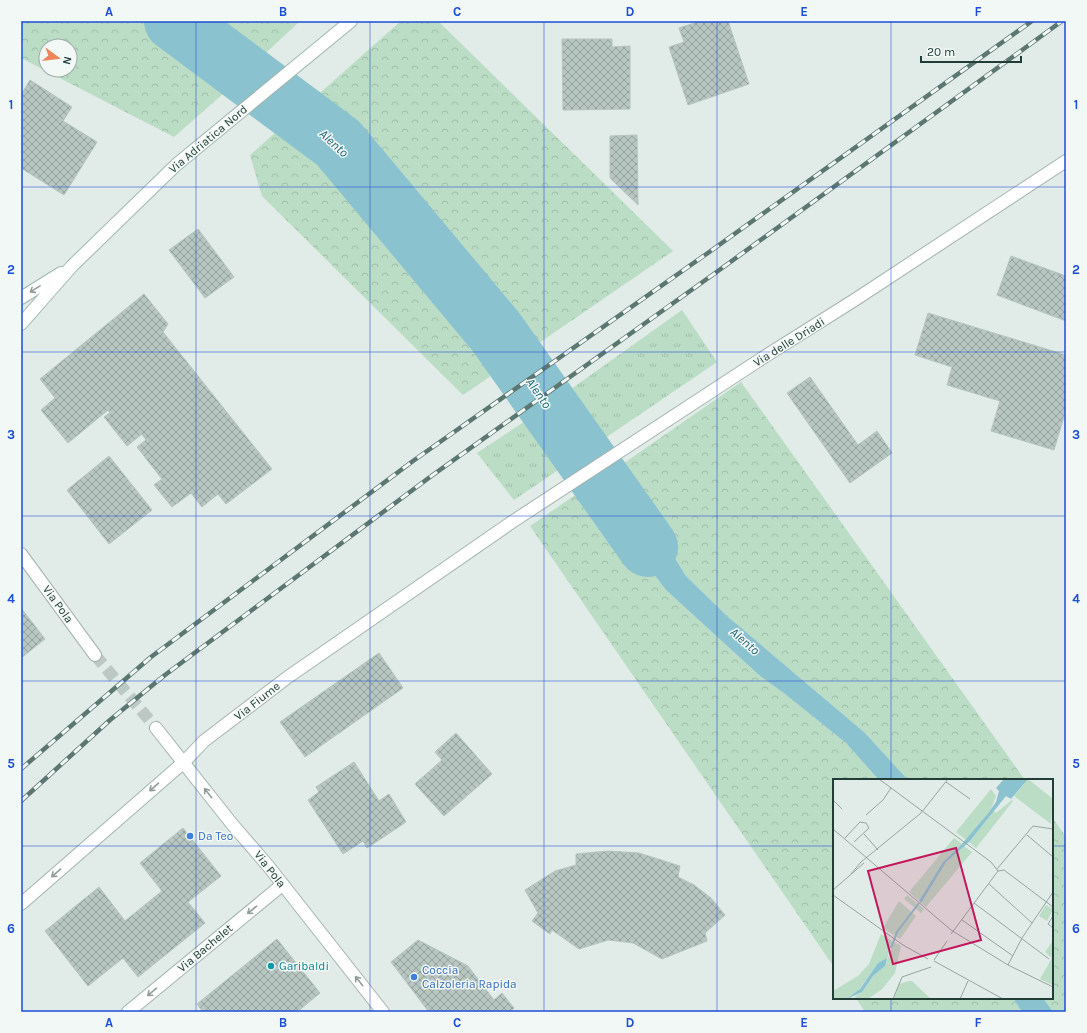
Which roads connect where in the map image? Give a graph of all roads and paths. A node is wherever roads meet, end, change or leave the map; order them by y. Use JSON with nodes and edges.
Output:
{"nodes":[{"id":1,"x":351,"y":21,"type":"edge"},
{"id":2,"x":1066,"y":161,"type":"edge"},
{"id":3,"x":72,"y":266,"type":"junction"},
{"id":4,"x":21,"y":298,"type":"edge"},
{"id":5,"x":21,"y":324,"type":"edge"},
{"id":6,"x":512,"y":522,"type":"joint"},
{"id":7,"x":21,"y":554,"type":"edge"},
{"id":8,"x":95,"y":655,"type":"tunnel mouth"},
{"id":9,"x":156,"y":728,"type":"tunnel mouth"},
{"id":10,"x":184,"y":762,"type":"junction"},
{"id":11,"x":282,"y":885,"type":"junction"},
{"id":12,"x":21,"y":904,"type":"edge"},
{"id":13,"x":128,"y":1012,"type":"edge"},
{"id":14,"x":383,"y":1012,"type":"edge"}],
"edges":[{"from":1,"to":3,"type":"street","name":"Via Adriatica Nord"},
{"from":2,"to":6,"type":"street","name":"Via delle Driadi"},
{"from":3,"to":4,"type":"street","name":"Via Adriatica Nord","one_way":true},
{"from":3,"to":5,"type":"street","name":"Via Adriatica Nord"},
{"from":6,"to":10,"type":"street","name":"Via Fiume"},
{"from":7,"to":8,"type":"street","name":"Via Pola"},
{"from":9,"to":10,"type":"street","name":"Via Pola"},
{"from":11,"to":10,"type":"street","name":"Via Pola","one_way":true},
{"from":10,"to":12,"type":"street","name":"Via Fiume","one_way":true},
{"from":11,"to":13,"type":"street","name":"Via Bachelet","one_way":true},
{"from":14,"to":11,"type":"street","name":"Via Pola","one_way":true}]}
